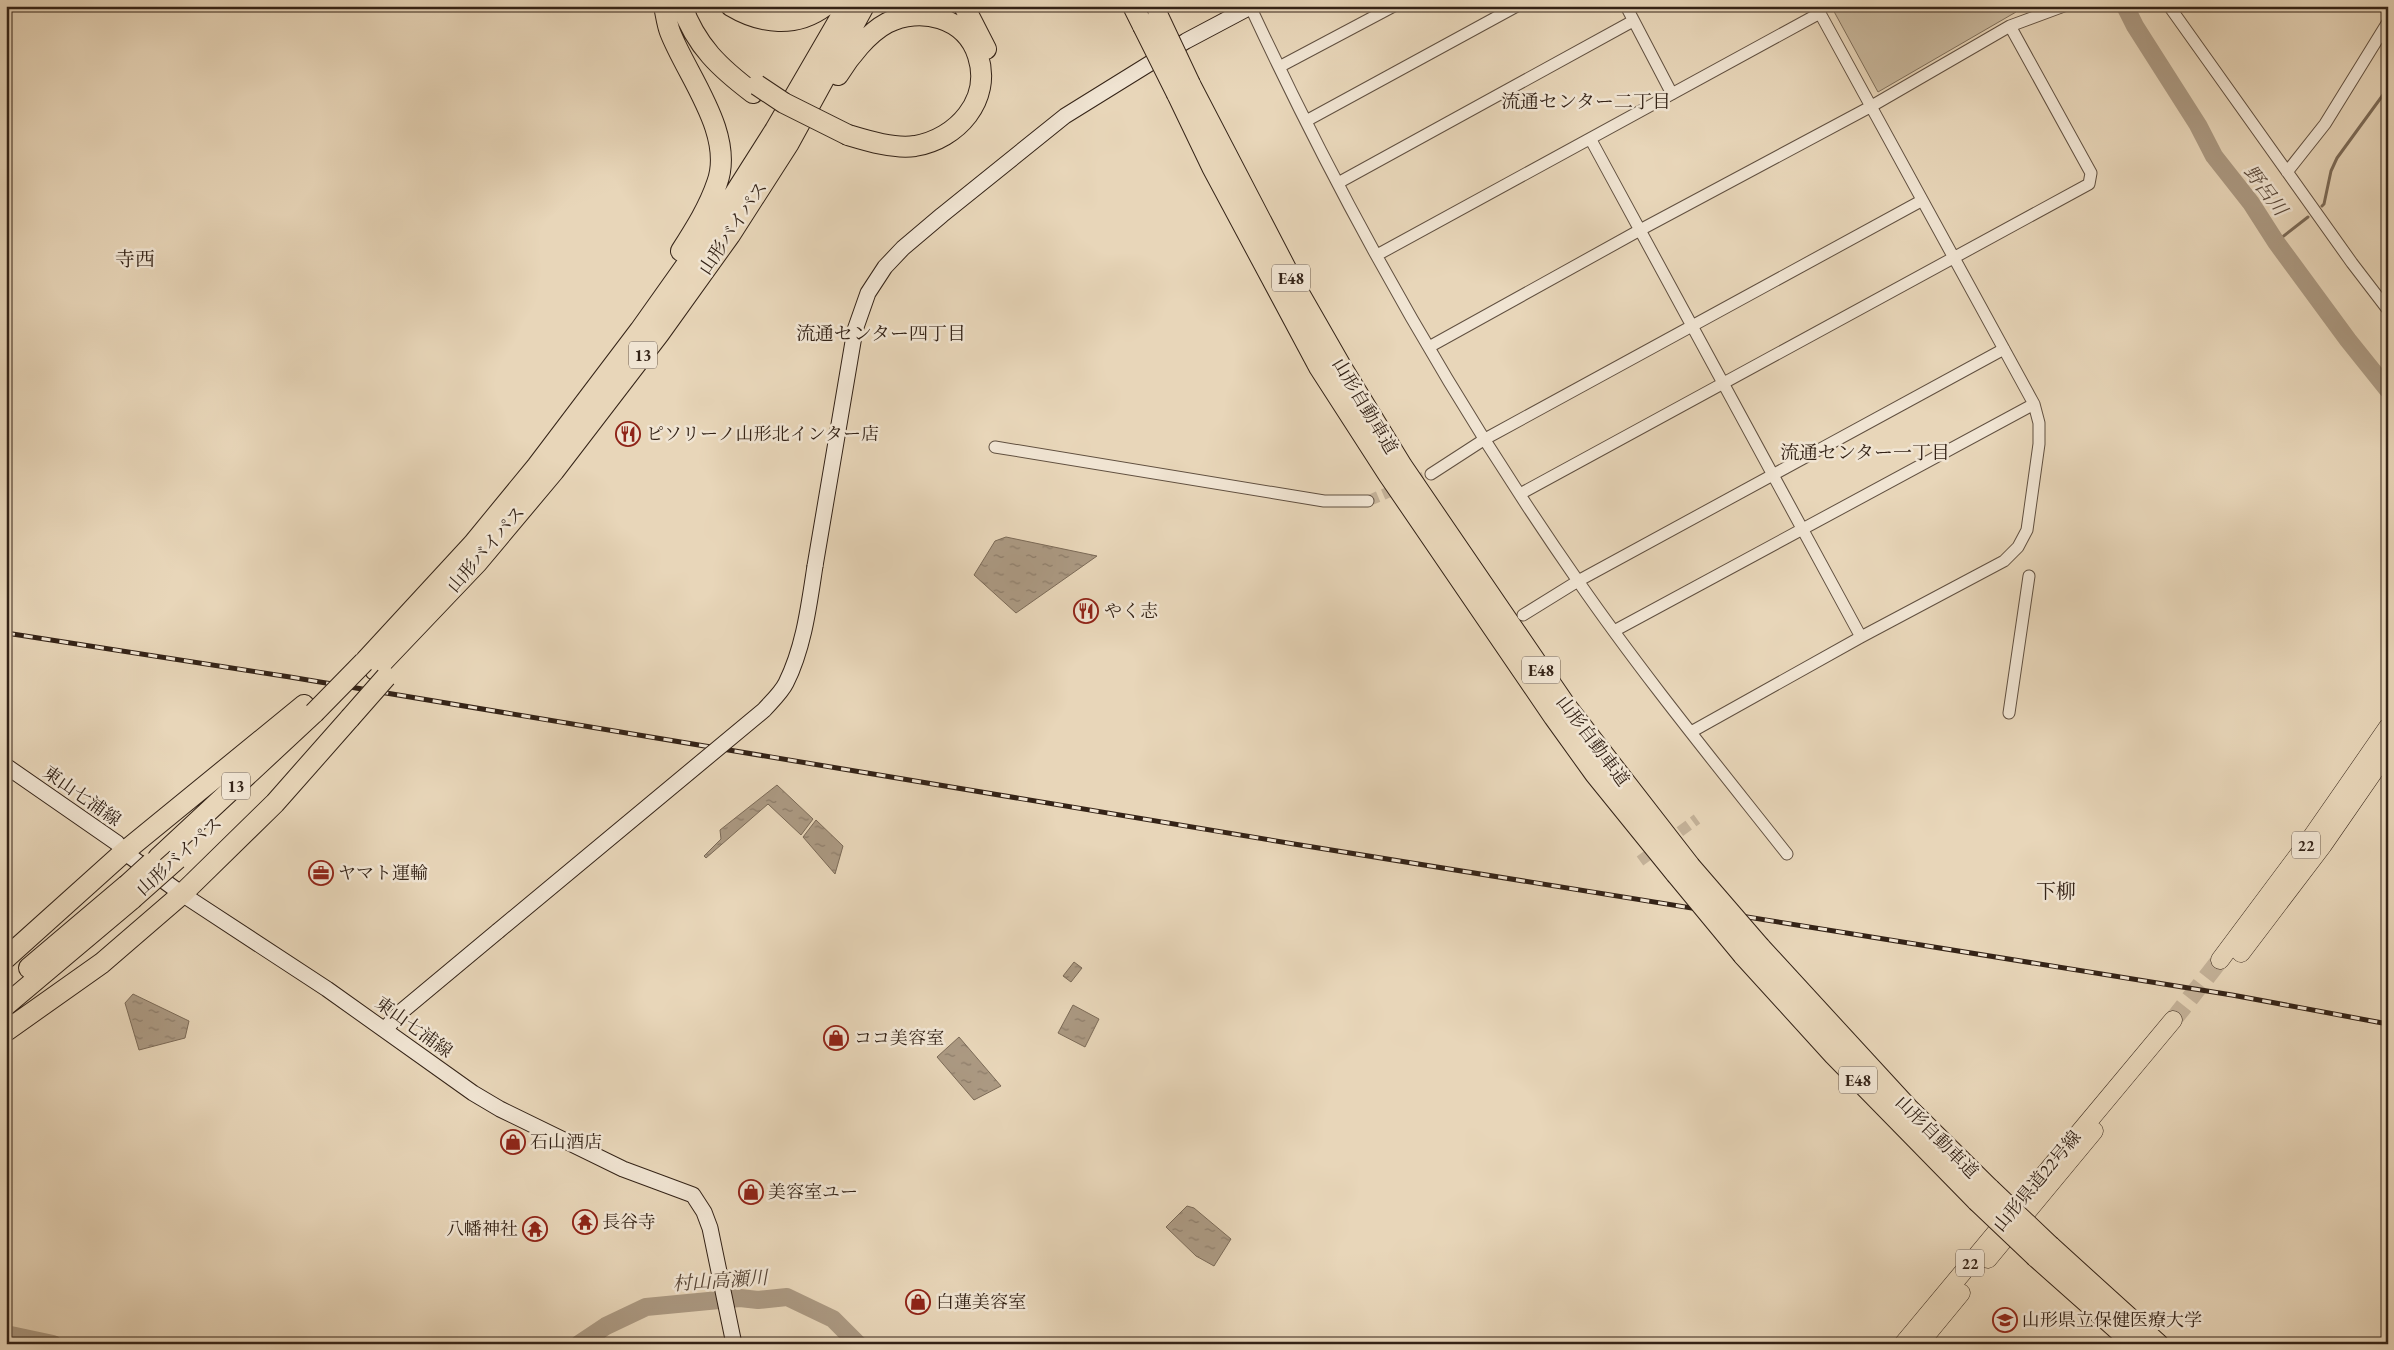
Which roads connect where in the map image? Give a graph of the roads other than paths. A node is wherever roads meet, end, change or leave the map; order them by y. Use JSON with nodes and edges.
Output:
{"nodes":[{"id":1,"x":664,"y":6,"type":"edge"},
{"id":2,"x":682,"y":6,"type":"edge"},
{"id":3,"x":692,"y":6,"type":"edge"},
{"id":4,"x":732,"y":6,"type":"edge"},
{"id":5,"x":825,"y":6,"type":"edge"},
{"id":6,"x":847,"y":6,"type":"edge"},
{"id":7,"x":864,"y":6,"type":"edge"},
{"id":8,"x":964,"y":6,"type":"edge"},
{"id":9,"x":1134,"y":6,"type":"edge"},
{"id":10,"x":1251,"y":6,"type":"edge"},
{"id":11,"x":1394,"y":6,"type":"edge"},
{"id":12,"x":1517,"y":6,"type":"edge"},
{"id":13,"x":1626,"y":6,"type":"edge"},
{"id":14,"x":2169,"y":6,"type":"edge"},
{"id":15,"x":2061,"y":8,"type":"edge"},
{"id":16,"x":1818,"y":10,"type":"edge"},
{"id":17,"x":1152,"y":16,"type":"edge"},
{"id":18,"x":1633,"y":21,"type":"junction"},
{"id":19,"x":2388,"y":22,"type":"edge"},
{"id":20,"x":2010,"y":26,"type":"junction"},
{"id":21,"x":1279,"y":67,"type":"junction"},
{"id":22,"x":755,"y":89,"type":"junction"},
{"id":23,"x":1672,"y":94,"type":"junction"},
{"id":24,"x":1870,"y":107,"type":"junction"},
{"id":25,"x":1306,"y":121,"type":"junction"},
{"id":26,"x":846,"y":139,"type":"junction"},
{"id":27,"x":1591,"y":140,"type":"junction"},
{"id":28,"x":2287,"y":172,"type":"junction"},
{"id":29,"x":1338,"y":183,"type":"junction"},
{"id":30,"x":1921,"y":201,"type":"junction"},
{"id":31,"x":1640,"y":230,"type":"junction"},
{"id":32,"x":730,"y":234,"type":"junction"},
{"id":33,"x":1377,"y":255,"type":"junction"},
{"id":34,"x":1954,"y":258,"type":"junction"},
{"id":35,"x":2388,"y":310,"type":"edge"},
{"id":36,"x":1693,"y":326,"type":"junction"},
{"id":37,"x":1429,"y":347,"type":"junction"},
{"id":38,"x":2004,"y":349,"type":"junction"},
{"id":39,"x":1724,"y":384,"type":"junction"},
{"id":40,"x":2034,"y":404,"type":"junction"},
{"id":41,"x":1485,"y":439,"type":"junction"},
{"id":42,"x":995,"y":447,"type":"dead end"},
{"id":43,"x":537,"y":466,"type":"junction"},
{"id":44,"x":1431,"y":474,"type":"tunnel mouth"},
{"id":45,"x":1774,"y":476,"type":"junction"},
{"id":46,"x":1520,"y":494,"type":"junction"},
{"id":47,"x":1368,"y":501,"type":"tunnel mouth"},
{"id":48,"x":1803,"y":528,"type":"junction"},
{"id":49,"x":2029,"y":576,"type":"dead end"},
{"id":50,"x":1578,"y":581,"type":"junction"},
{"id":51,"x":1523,"y":615,"type":"dead end"},
{"id":52,"x":1614,"y":631,"type":"junction"},
{"id":53,"x":1861,"y":637,"type":"junction"},
{"id":54,"x":370,"y":667,"type":"junction"},
{"id":55,"x":316,"y":711,"type":"junction"},
{"id":56,"x":2009,"y":713,"type":"dead end"},
{"id":57,"x":2388,"y":727,"type":"edge"},
{"id":58,"x":1691,"y":732,"type":"junction"},
{"id":59,"x":2388,"y":751,"type":"edge"},
{"id":60,"x":6,"y":766,"type":"edge"},
{"id":61,"x":124,"y":852,"type":"junction"},
{"id":62,"x":1787,"y":854,"type":"dead end"},
{"id":63,"x":129,"y":892,"type":"junction"},
{"id":64,"x":182,"y":894,"type":"junction"},
{"id":65,"x":6,"y":958,"type":"edge"},
{"id":66,"x":6,"y":987,"type":"edge"},
{"id":67,"x":6,"y":1005,"type":"edge"},
{"id":68,"x":385,"y":1029,"type":"junction"},
{"id":69,"x":6,"y":1031,"type":"edge"},
{"id":70,"x":2043,"y":1252,"type":"junction"},
{"id":71,"x":733,"y":1337,"type":"edge"},
{"id":72,"x":1903,"y":1344,"type":"edge"},
{"id":73,"x":1920,"y":1344,"type":"edge"},
{"id":74,"x":2134,"y":1344,"type":"edge"},
{"id":75,"x":2158,"y":1344,"type":"edge"}],
"edges":[{"from":1,"to":43,"type":"highway"},
{"from":2,"to":22,"type":"highway"},
{"from":3,"to":22,"type":"highway"},
{"from":4,"to":5,"type":"highway"},
{"from":6,"to":43,"type":"highway","name":"山形バイパス","number":"13"},
{"from":7,"to":32,"type":"highway","name":"山形バイパス","number":"13"},
{"from":8,"to":26,"type":"highway"},
{"from":9,"to":17,"type":"highway","name":"山形自動車道","number":"E48"},
{"from":10,"to":21,"type":"street"},
{"from":10,"to":68,"type":"street","bridge":true},
{"from":11,"to":21,"type":"street"},
{"from":12,"to":25,"type":"street"},
{"from":13,"to":18,"type":"street"},
{"from":14,"to":28,"type":"street"},
{"from":15,"to":20,"type":"street"},
{"from":16,"to":23,"type":"street"},
{"from":16,"to":24,"type":"street"},
{"from":17,"to":70,"type":"highway","name":"山形自動車道","number":"E48","bridge":true},
{"from":18,"to":23,"type":"street"},
{"from":18,"to":29,"type":"street"},
{"from":19,"to":28,"type":"street"},
{"from":20,"to":24,"type":"street"},
{"from":20,"to":34,"type":"street"},
{"from":21,"to":25,"type":"street"},
{"from":22,"to":26,"type":"highway","bridge":true},
{"from":23,"to":27,"type":"street"},
{"from":24,"to":30,"type":"street"},
{"from":24,"to":31,"type":"street"},
{"from":25,"to":29,"type":"street"},
{"from":26,"to":32,"type":"highway"},
{"from":27,"to":31,"type":"street"},
{"from":27,"to":33,"type":"street"},
{"from":28,"to":35,"type":"street"},
{"from":29,"to":33,"type":"street"},
{"from":30,"to":34,"type":"street"},
{"from":30,"to":36,"type":"street"},
{"from":31,"to":36,"type":"street"},
{"from":31,"to":37,"type":"street"},
{"from":32,"to":54,"type":"highway","name":"山形バイパス","number":"13"},
{"from":33,"to":37,"type":"street"},
{"from":34,"to":38,"type":"street"},
{"from":34,"to":39,"type":"street"},
{"from":36,"to":39,"type":"street"},
{"from":36,"to":41,"type":"street"},
{"from":37,"to":41,"type":"street"},
{"from":38,"to":40,"type":"street"},
{"from":38,"to":45,"type":"street"},
{"from":39,"to":45,"type":"street"},
{"from":39,"to":46,"type":"street"},
{"from":40,"to":48,"type":"street"},
{"from":40,"to":53,"type":"street"},
{"from":41,"to":44,"type":"street"},
{"from":41,"to":46,"type":"street"},
{"from":42,"to":47,"type":"street"},
{"from":43,"to":54,"type":"highway","name":"山形バイパス","number":"13"},
{"from":45,"to":48,"type":"street"},
{"from":45,"to":50,"type":"street"},
{"from":46,"to":50,"type":"street"},
{"from":48,"to":52,"type":"street"},
{"from":48,"to":53,"type":"street"},
{"from":49,"to":56,"type":"street"},
{"from":50,"to":51,"type":"street"},
{"from":50,"to":52,"type":"street"},
{"from":52,"to":58,"type":"street"},
{"from":53,"to":58,"type":"street"},
{"from":54,"to":55,"type":"highway","name":"山形バイパス","number":"13"},
{"from":54,"to":55,"type":"highway"},
{"from":54,"to":64,"type":"highway","bridge":true},
{"from":55,"to":61,"type":"highway"},
{"from":55,"to":63,"type":"highway","name":"山形バイパス","number":"13","bridge":true},
{"from":57,"to":59,"type":"main road","number":"22"},
{"from":58,"to":62,"type":"street"},
{"from":60,"to":61,"type":"street","name":"東山七浦線"},
{"from":61,"to":64,"type":"street","name":"東山七浦線"},
{"from":61,"to":65,"type":"highway"},
{"from":63,"to":66,"type":"highway","name":"山形バイパス","number":"13"},
{"from":63,"to":67,"type":"highway","name":"山形バイパス","number":"13"},
{"from":64,"to":68,"type":"street","name":"東山七浦線"},
{"from":64,"to":69,"type":"highway"},
{"from":68,"to":71,"type":"street","name":"東山七浦線"},
{"from":70,"to":74,"type":"highway","name":"山形自動車道","number":"E48"},
{"from":70,"to":75,"type":"highway","name":"山形自動車道","number":"E48"},
{"from":72,"to":73,"type":"main road","name":"山形県道22号線","number":"22"}]}
